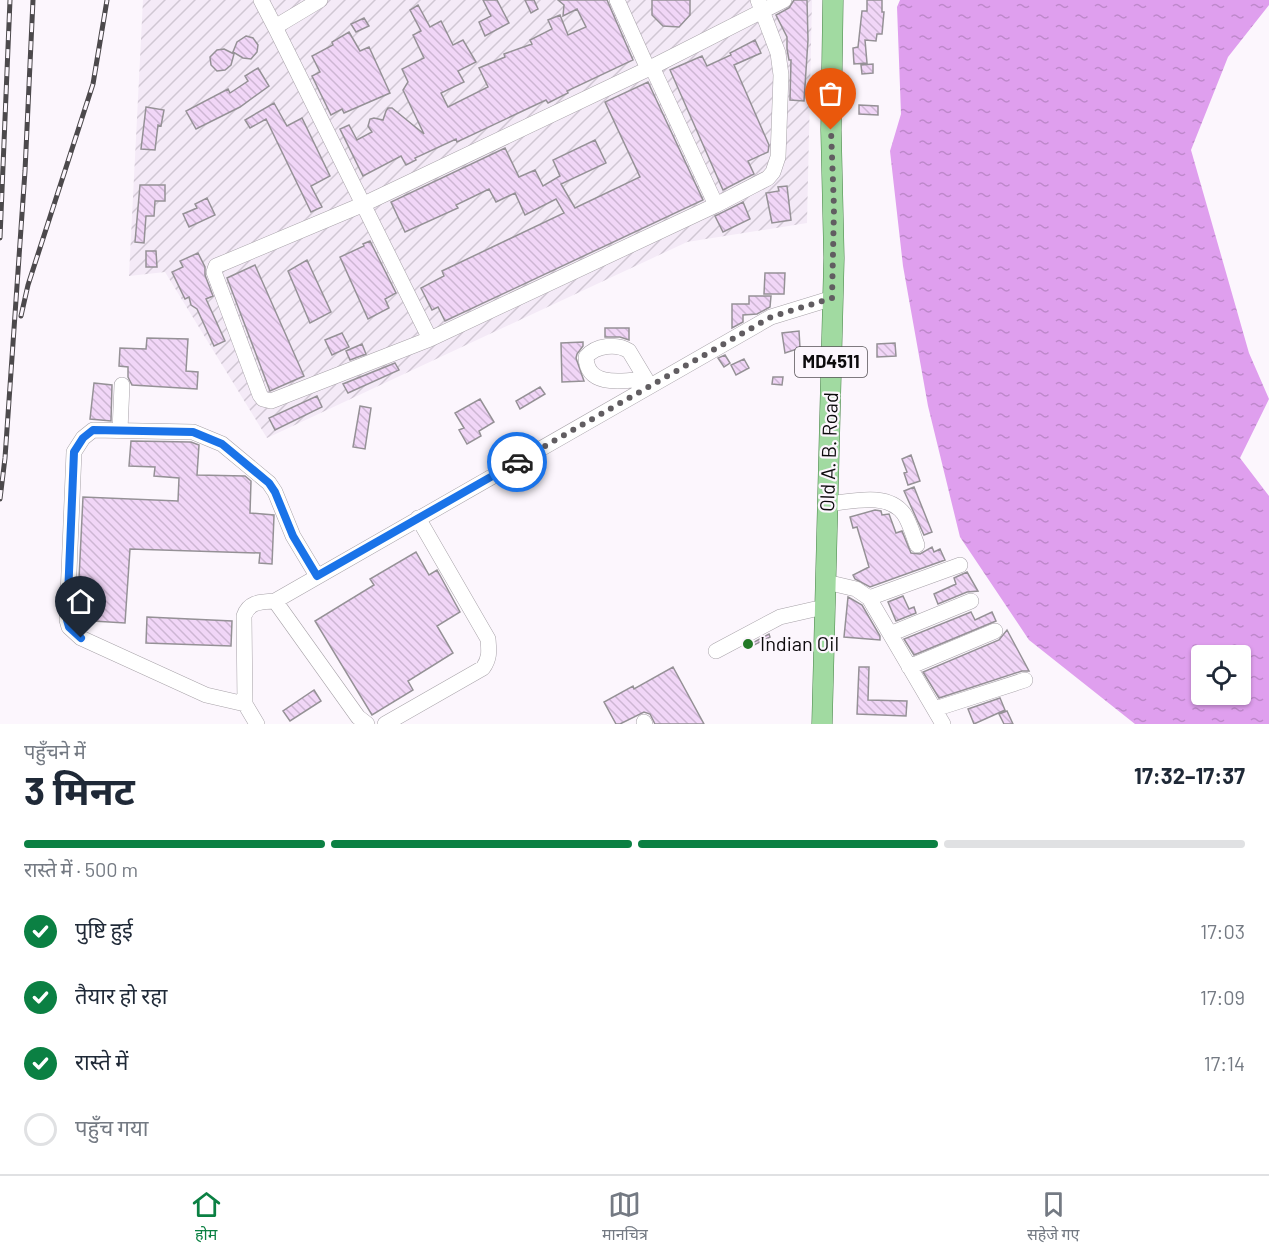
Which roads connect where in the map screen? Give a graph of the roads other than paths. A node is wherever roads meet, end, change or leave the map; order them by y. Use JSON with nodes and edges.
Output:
{"nodes":[{"id":1,"x":261,"y":0,"type":"edge"},
{"id":2,"x":320,"y":0,"type":"edge"},
{"id":3,"x":617,"y":0,"type":"edge"},
{"id":4,"x":784,"y":0,"type":"edge"},
{"id":5,"x":826,"y":0,"type":"edge"},
{"id":6,"x":833,"y":0,"type":"edge"},
{"id":7,"x":761,"y":6,"type":"edge"},
{"id":8,"x":275,"y":27,"type":"junction"},
{"id":9,"x":650,"y":68,"type":"junction"},
{"id":10,"x":364,"y":204,"type":"junction"},
{"id":11,"x":716,"y":205,"type":"junction"},
{"id":12,"x":828,"y":300,"type":"junction"},
{"id":13,"x":430,"y":339,"type":"junction"},
{"id":14,"x":122,"y":385,"type":"dead end"},
{"id":15,"x":120,"y":430,"type":"junction"},
{"id":16,"x":827,"y":504,"type":"junction"},
{"id":17,"x":418,"y":518,"type":"junction"},
{"id":18,"x":916,"y":545,"type":"dead end"},
{"id":19,"x":960,"y":565,"type":"dead end"},
{"id":20,"x":317,"y":576,"type":"junction"},
{"id":21,"x":826,"y":582,"type":"junction"},
{"id":22,"x":869,"y":598,"type":"junction"},
{"id":23,"x":275,"y":601,"type":"junction"},
{"id":24,"x":971,"y":601,"type":"dead end"},
{"id":25,"x":815,"y":609,"type":"junction"},
{"id":26,"x":995,"y":631,"type":"dead end"},
{"id":27,"x":890,"y":634,"type":"junction"},
{"id":28,"x":716,"y":651,"type":"dead end"},
{"id":29,"x":909,"y":668,"type":"junction"},
{"id":30,"x":1025,"y":680,"type":"dead end"},
{"id":31,"x":245,"y":704,"type":"junction"},
{"id":32,"x":935,"y":709,"type":"junction"},
{"id":33,"x":257,"y":724,"type":"edge"},
{"id":34,"x":367,"y":724,"type":"edge"},
{"id":35,"x":385,"y":724,"type":"edge"},
{"id":36,"x":811,"y":724,"type":"edge"},
{"id":37,"x":822,"y":724,"type":"edge"},
{"id":38,"x":943,"y":724,"type":"edge"}],
"edges":[{"from":1,"to":8,"type":"street"},
{"from":2,"to":8,"type":"street"},
{"from":3,"to":9,"type":"street"},
{"from":4,"to":7,"type":"street"},
{"from":5,"to":12,"type":"main road","name":"Old A. B. Road","number":"MD4511"},
{"from":6,"to":12,"type":"main road","name":"Old A. B. Road","number":"MD4511"},
{"from":7,"to":9,"type":"street"},
{"from":7,"to":11,"type":"street"},
{"from":8,"to":10,"type":"street"},
{"from":9,"to":10,"type":"street"},
{"from":9,"to":11,"type":"street"},
{"from":10,"to":13,"type":"street"},
{"from":10,"to":13,"type":"street"},
{"from":11,"to":13,"type":"street"},
{"from":12,"to":16,"type":"main road","name":"Old A. B. Road","number":"MD4511"},
{"from":12,"to":17,"type":"street"},
{"from":12,"to":25,"type":"main road","name":"Old A. B. Road","number":"MD4511"},
{"from":14,"to":15,"type":"street"},
{"from":15,"to":20,"type":"street"},
{"from":15,"to":31,"type":"street"},
{"from":16,"to":18,"type":"street"},
{"from":16,"to":21,"type":"main road","name":"Old A. B. Road","number":"MD4511"},
{"from":17,"to":20,"type":"street"},
{"from":17,"to":35,"type":"street"},
{"from":19,"to":22,"type":"street"},
{"from":20,"to":23,"type":"street"},
{"from":21,"to":22,"type":"street"},
{"from":21,"to":37,"type":"main road","name":"Old A. B. Road","number":"MD4511"},
{"from":22,"to":27,"type":"street"},
{"from":23,"to":31,"type":"street"},
{"from":23,"to":34,"type":"street"},
{"from":24,"to":27,"type":"street"},
{"from":25,"to":28,"type":"street"},
{"from":25,"to":36,"type":"main road","name":"Old A. B. Road","number":"MD4511"},
{"from":26,"to":29,"type":"street"},
{"from":27,"to":29,"type":"street"},
{"from":29,"to":32,"type":"street"},
{"from":30,"to":32,"type":"street"},
{"from":31,"to":33,"type":"street"},
{"from":32,"to":38,"type":"street"}]}
